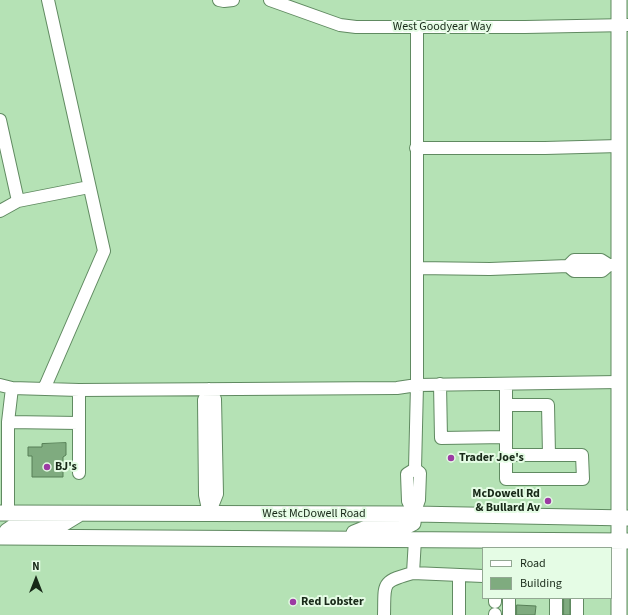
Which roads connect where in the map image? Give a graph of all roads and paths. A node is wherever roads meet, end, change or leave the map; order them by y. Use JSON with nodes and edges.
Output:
{"nodes":[{"id":1,"x":48,"y":0,"type":"edge"},
{"id":2,"x":219,"y":0,"type":"edge"},
{"id":3,"x":233,"y":0,"type":"edge"},
{"id":4,"x":270,"y":0,"type":"edge"},
{"id":5,"x":618,"y":0,"type":"edge"},
{"id":6,"x":623,"y":25,"type":"edge"},
{"id":7,"x":417,"y":27,"type":"junction"},
{"id":8,"x":0,"y":120,"type":"edge"},
{"id":9,"x":619,"y":146,"type":"junction"},
{"id":10,"x":416,"y":148,"type":"junction"},
{"id":11,"x":619,"y":162,"type":"junction"},
{"id":12,"x":628,"y":175,"type":"edge"},
{"id":13,"x":89,"y":187,"type":"junction"},
{"id":14,"x":18,"y":201,"type":"junction"},
{"id":15,"x":0,"y":211,"type":"edge"},
{"id":16,"x":619,"y":266,"type":"edge"},
{"id":17,"x":417,"y":268,"type":"junction"},
{"id":18,"x":619,"y":382,"type":"junction"},
{"id":19,"x":440,"y":384,"type":"junction"},
{"id":20,"x":506,"y":384,"type":"junction"},
{"id":21,"x":417,"y":385,"type":"junction"},
{"id":22,"x":6,"y":387,"type":"edge"},
{"id":23,"x":44,"y":389,"type":"junction"},
{"id":24,"x":209,"y":389,"type":"junction"},
{"id":25,"x":79,"y":390,"type":"junction"},
{"id":26,"x":506,"y":405,"type":"junction"},
{"id":27,"x":8,"y":422,"type":"junction"},
{"id":28,"x":79,"y":423,"type":"junction"},
{"id":29,"x":506,"y":437,"type":"junction"},
{"id":30,"x":506,"y":455,"type":"junction"},
{"id":31,"x":549,"y":455,"type":"junction"},
{"id":32,"x":79,"y":474,"type":"dead end"},
{"id":33,"x":79,"y":514,"type":"junction"},
{"id":34,"x":209,"y":514,"type":"junction"},
{"id":35,"x":414,"y":514,"type":"junction"},
{"id":36,"x":3,"y":516,"type":"edge"},
{"id":37,"x":624,"y":518,"type":"edge"},
{"id":38,"x":2,"y":537,"type":"edge"},
{"id":39,"x":209,"y":538,"type":"junction"},
{"id":40,"x":338,"y":538,"type":"junction"},
{"id":41,"x":415,"y":539,"type":"junction"},
{"id":42,"x":624,"y":541,"type":"edge"},
{"id":43,"x":413,"y":573,"type":"junction"},
{"id":44,"x":459,"y":575,"type":"junction"},
{"id":45,"x":482,"y":576,"type":"edge"},
{"id":46,"x":509,"y":599,"type":"edge"},
{"id":47,"x":556,"y":599,"type":"edge"},
{"id":48,"x":578,"y":599,"type":"edge"},
{"id":49,"x":384,"y":615,"type":"edge"},
{"id":50,"x":459,"y":615,"type":"edge"},
{"id":51,"x":509,"y":615,"type":"edge"},
{"id":52,"x":556,"y":615,"type":"edge"},
{"id":53,"x":577,"y":615,"type":"edge"},
{"id":54,"x":619,"y":615,"type":"edge"}],
"edges":[{"from":1,"to":13,"type":"street"},
{"from":2,"to":3,"type":"street"},
{"from":4,"to":7,"type":"street","name":"West Goodyear Way"},
{"from":5,"to":6,"type":"main road"},
{"from":6,"to":7,"type":"street","name":"West Goodyear Way"},
{"from":6,"to":9,"type":"main road"},
{"from":7,"to":10,"type":"street"},
{"from":8,"to":14,"type":"street"},
{"from":9,"to":10,"type":"street"},
{"from":9,"to":11,"type":"main road"},
{"from":10,"to":17,"type":"street"},
{"from":11,"to":12,"type":"main road"},
{"from":11,"to":16,"type":"main road"},
{"from":13,"to":14,"type":"street"},
{"from":13,"to":23,"type":"street"},
{"from":14,"to":15,"type":"street"},
{"from":16,"to":17,"type":"street"},
{"from":16,"to":18,"type":"main road"},
{"from":17,"to":21,"type":"street"},
{"from":18,"to":20,"type":"street"},
{"from":18,"to":37,"type":"main road"},
{"from":19,"to":20,"type":"street"},
{"from":19,"to":21,"type":"street"},
{"from":19,"to":29,"type":"street"},
{"from":20,"to":26,"type":"street"},
{"from":21,"to":24,"type":"street"},
{"from":21,"to":35,"type":"street"},
{"from":22,"to":23,"type":"street"},
{"from":22,"to":27,"type":"street"},
{"from":23,"to":25,"type":"street"},
{"from":24,"to":25,"type":"street"},
{"from":24,"to":34,"type":"street"},
{"from":25,"to":28,"type":"street"},
{"from":26,"to":29,"type":"street"},
{"from":26,"to":31,"type":"street"},
{"from":27,"to":28,"type":"street"},
{"from":27,"to":36,"type":"street"},
{"from":28,"to":32,"type":"street"},
{"from":29,"to":30,"type":"street"},
{"from":30,"to":31,"type":"street"},
{"from":30,"to":31,"type":"street"},
{"from":33,"to":34,"type":"main road","name":"West McDowell Road"},
{"from":33,"to":36,"type":"main road","name":"West McDowell Road"},
{"from":33,"to":38,"type":"main road"},
{"from":34,"to":35,"type":"main road","name":"West McDowell Road"},
{"from":34,"to":39,"type":"main road"},
{"from":35,"to":37,"type":"main road","name":"West McDowell Road"},
{"from":35,"to":40,"type":"main road"},
{"from":37,"to":42,"type":"main road"},
{"from":38,"to":39,"type":"main road","name":"West McDowell Road"},
{"from":39,"to":40,"type":"main road","name":"West McDowell Road"},
{"from":40,"to":41,"type":"main road","name":"West McDowell Road"},
{"from":41,"to":42,"type":"main road","name":"West McDowell Road"},
{"from":41,"to":43,"type":"street"},
{"from":42,"to":54,"type":"main road"},
{"from":43,"to":44,"type":"street"},
{"from":43,"to":49,"type":"street"},
{"from":44,"to":45,"type":"street"},
{"from":44,"to":50,"type":"street"},
{"from":46,"to":51,"type":"street"},
{"from":47,"to":52,"type":"street"},
{"from":48,"to":53,"type":"street"}]}
